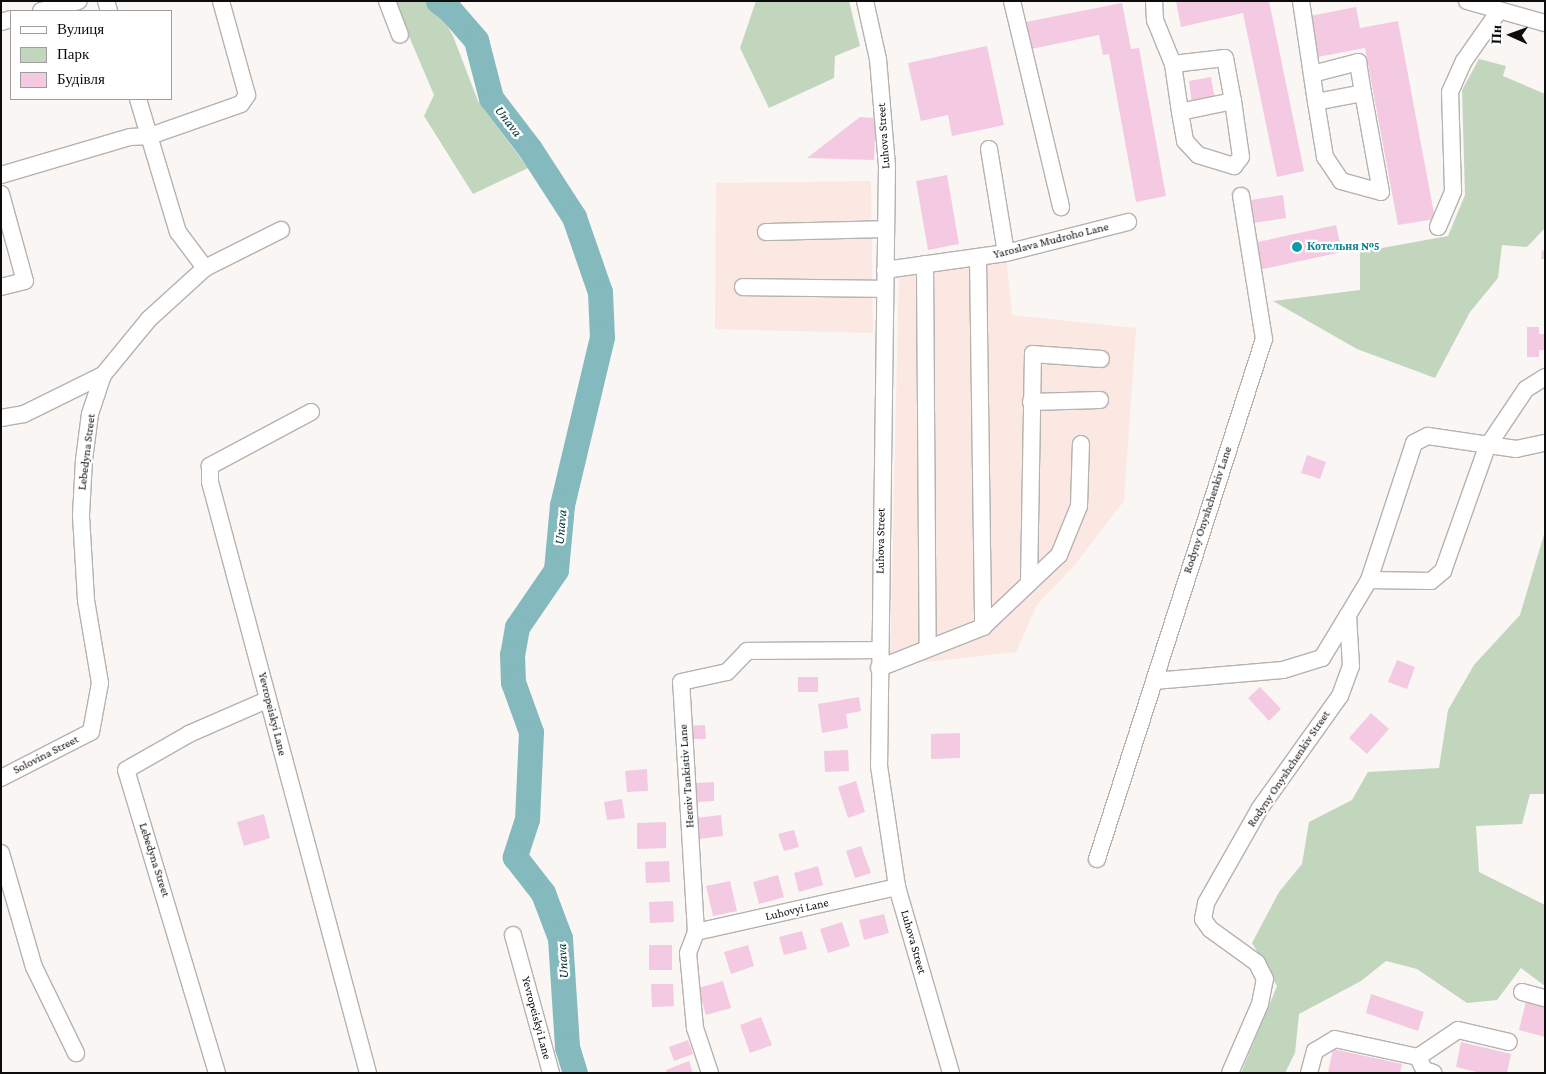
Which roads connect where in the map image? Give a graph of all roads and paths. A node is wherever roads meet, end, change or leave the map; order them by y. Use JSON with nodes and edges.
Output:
{"nodes":[{"id":1,"x":79,"y":1,"type":"edge"},
{"id":2,"x":221,"y":1,"type":"edge"},
{"id":3,"x":386,"y":1,"type":"edge"},
{"id":4,"x":865,"y":1,"type":"edge"},
{"id":5,"x":1012,"y":1,"type":"edge"},
{"id":6,"x":1154,"y":1,"type":"edge"},
{"id":7,"x":1301,"y":1,"type":"edge"},
{"id":8,"x":1467,"y":1,"type":"edge"},
{"id":9,"x":45,"y":10,"type":"edge"},
{"id":10,"x":1499,"y":11,"type":"junction"},
{"id":11,"x":1545,"y":23,"type":"edge"},
{"id":12,"x":400,"y":34,"type":"dead end"},
{"id":13,"x":1173,"y":64,"type":"junction"},
{"id":14,"x":1312,"y":74,"type":"junction"},
{"id":15,"x":1362,"y":93,"type":"junction"},
{"id":16,"x":138,"y":100,"type":"edge"},
{"id":17,"x":1233,"y":101,"type":"junction"},
{"id":18,"x":1316,"y":102,"type":"junction"},
{"id":19,"x":1180,"y":112,"type":"junction"},
{"id":20,"x":150,"y":136,"type":"junction"},
{"id":21,"x":989,"y":149,"type":"dead end"},
{"id":22,"x":1,"y":175,"type":"edge"},
{"id":23,"x":1,"y":194,"type":"edge"},
{"id":24,"x":1241,"y":196,"type":"dead end"},
{"id":25,"x":1061,"y":208,"type":"dead end"},
{"id":26,"x":1128,"y":222,"type":"dead end"},
{"id":27,"x":1438,"y":227,"type":"dead end"},
{"id":28,"x":886,"y":229,"type":"junction"},
{"id":29,"x":281,"y":230,"type":"dead end"},
{"id":30,"x":766,"y":232,"type":"dead end"},
{"id":31,"x":1006,"y":253,"type":"junction"},
{"id":32,"x":978,"y":257,"type":"junction"},
{"id":33,"x":925,"y":264,"type":"junction"},
{"id":34,"x":204,"y":268,"type":"junction"},
{"id":35,"x":885,"y":270,"type":"junction"},
{"id":36,"x":1,"y":287,"type":"edge"},
{"id":37,"x":743,"y":287,"type":"dead end"},
{"id":38,"x":884,"y":289,"type":"junction"},
{"id":39,"x":1101,"y":359,"type":"dead end"},
{"id":40,"x":103,"y":375,"type":"junction"},
{"id":41,"x":1545,"y":376,"type":"edge"},
{"id":42,"x":1100,"y":400,"type":"dead end"},
{"id":43,"x":1032,"y":402,"type":"junction"},
{"id":44,"x":311,"y":412,"type":"dead end"},
{"id":45,"x":1,"y":418,"type":"edge"},
{"id":46,"x":1545,"y":443,"type":"edge"},
{"id":47,"x":1081,"y":444,"type":"dead end"},
{"id":48,"x":1487,"y":447,"type":"junction"},
{"id":49,"x":1369,"y":580,"type":"junction"},
{"id":50,"x":1029,"y":583,"type":"junction"},
{"id":51,"x":1348,"y":615,"type":"junction"},
{"id":52,"x":984,"y":627,"type":"junction"},
{"id":53,"x":928,"y":646,"type":"junction"},
{"id":54,"x":879,"y":650,"type":"junction"},
{"id":55,"x":879,"y":668,"type":"junction"},
{"id":56,"x":1154,"y":681,"type":"junction"},
{"id":57,"x":267,"y":700,"type":"junction"},
{"id":58,"x":91,"y":732,"type":"joint"},
{"id":59,"x":1,"y":778,"type":"edge"},
{"id":60,"x":1,"y":853,"type":"edge"},
{"id":61,"x":1098,"y":859,"type":"dead end"},
{"id":62,"x":897,"y":887,"type":"junction"},
{"id":63,"x":696,"y":932,"type":"junction"},
{"id":64,"x":513,"y":934,"type":"dead end"},
{"id":65,"x":1522,"y":992,"type":"dead end"},
{"id":66,"x":1545,"y":998,"type":"edge"},
{"id":67,"x":1509,"y":1042,"type":"dead end"},
{"id":68,"x":76,"y":1054,"type":"dead end"},
{"id":69,"x":1418,"y":1057,"type":"junction"},
{"id":70,"x":217,"y":1073,"type":"edge"},
{"id":71,"x":368,"y":1073,"type":"edge"},
{"id":72,"x":551,"y":1073,"type":"edge"},
{"id":73,"x":710,"y":1073,"type":"edge"},
{"id":74,"x":951,"y":1073,"type":"edge"},
{"id":75,"x":1230,"y":1073,"type":"edge"},
{"id":76,"x":1309,"y":1073,"type":"edge"},
{"id":77,"x":1434,"y":1073,"type":"edge"}],
"edges":[{"from":1,"to":9,"type":"street"},
{"from":2,"to":20,"type":"street"},
{"from":3,"to":12,"type":"street"},
{"from":4,"to":28,"type":"street","name":"Luhova Street"},
{"from":5,"to":25,"type":"street"},
{"from":6,"to":13,"type":"street"},
{"from":7,"to":14,"type":"street"},
{"from":8,"to":10,"type":"street"},
{"from":10,"to":11,"type":"street"},
{"from":10,"to":27,"type":"street"},
{"from":13,"to":17,"type":"street"},
{"from":13,"to":19,"type":"street"},
{"from":14,"to":15,"type":"street"},
{"from":14,"to":18,"type":"street"},
{"from":15,"to":18,"type":"street"},
{"from":15,"to":18,"type":"street"},
{"from":16,"to":20,"type":"street"},
{"from":17,"to":19,"type":"street"},
{"from":17,"to":19,"type":"street"},
{"from":20,"to":22,"type":"street"},
{"from":20,"to":34,"type":"street"},
{"from":21,"to":31,"type":"street"},
{"from":23,"to":36,"type":"street"},
{"from":24,"to":56,"type":"street","name":"Rodyny Onyshchenkiv Lane"},
{"from":26,"to":31,"type":"street","name":"Yaroslava Mudroho Lane"},
{"from":28,"to":30,"type":"street"},
{"from":28,"to":35,"type":"street","name":"Luhova Street"},
{"from":29,"to":34,"type":"street","name":"Lebedyna Street"},
{"from":31,"to":32,"type":"street","name":"Yaroslava Mudroho Lane"},
{"from":32,"to":33,"type":"street","name":"Yaroslava Mudroho Lane"},
{"from":32,"to":52,"type":"street"},
{"from":33,"to":35,"type":"street","name":"Yaroslava Mudroho Lane"},
{"from":33,"to":53,"type":"street"},
{"from":34,"to":40,"type":"street","name":"Lebedyna Street"},
{"from":35,"to":38,"type":"street","name":"Luhova Street"},
{"from":37,"to":38,"type":"street"},
{"from":38,"to":54,"type":"street","name":"Luhova Street"},
{"from":39,"to":43,"type":"street"},
{"from":40,"to":45,"type":"street"},
{"from":40,"to":58,"type":"street","name":"Lebedyna Street"},
{"from":41,"to":48,"type":"street"},
{"from":42,"to":43,"type":"street"},
{"from":43,"to":50,"type":"street"},
{"from":44,"to":57,"type":"street","name":"Yevropeiskyi Lane"},
{"from":46,"to":48,"type":"street"},
{"from":47,"to":50,"type":"street"},
{"from":48,"to":49,"type":"street"},
{"from":48,"to":49,"type":"street"},
{"from":49,"to":51,"type":"street"},
{"from":50,"to":52,"type":"street"},
{"from":51,"to":56,"type":"street"},
{"from":51,"to":75,"type":"street","name":"Rodyny Onyshchenkiv Street"},
{"from":52,"to":53,"type":"street"},
{"from":53,"to":55,"type":"street"},
{"from":54,"to":55,"type":"street","name":"Luhova Street"},
{"from":54,"to":63,"type":"street","name":"Heroiv Tankistiv Lane"},
{"from":55,"to":62,"type":"street","name":"Luhova Street"},
{"from":56,"to":61,"type":"street","name":"Rodyny Onyshchenkiv Lane"},
{"from":57,"to":70,"type":"street","name":"Lebedyna Street"},
{"from":57,"to":71,"type":"street","name":"Yevropeiskyi Lane"},
{"from":58,"to":59,"type":"street","name":"Solovina Street"},
{"from":60,"to":68,"type":"street"},
{"from":62,"to":63,"type":"street","name":"Luhovyi Lane"},
{"from":62,"to":74,"type":"street","name":"Luhova Street"},
{"from":63,"to":73,"type":"street","name":"Heroiv Tankistiv Lane"},
{"from":64,"to":72,"type":"street","name":"Yevropeiskyi Lane"},
{"from":65,"to":66,"type":"street"},
{"from":67,"to":69,"type":"street"},
{"from":69,"to":76,"type":"street"},
{"from":69,"to":77,"type":"street"}]}
